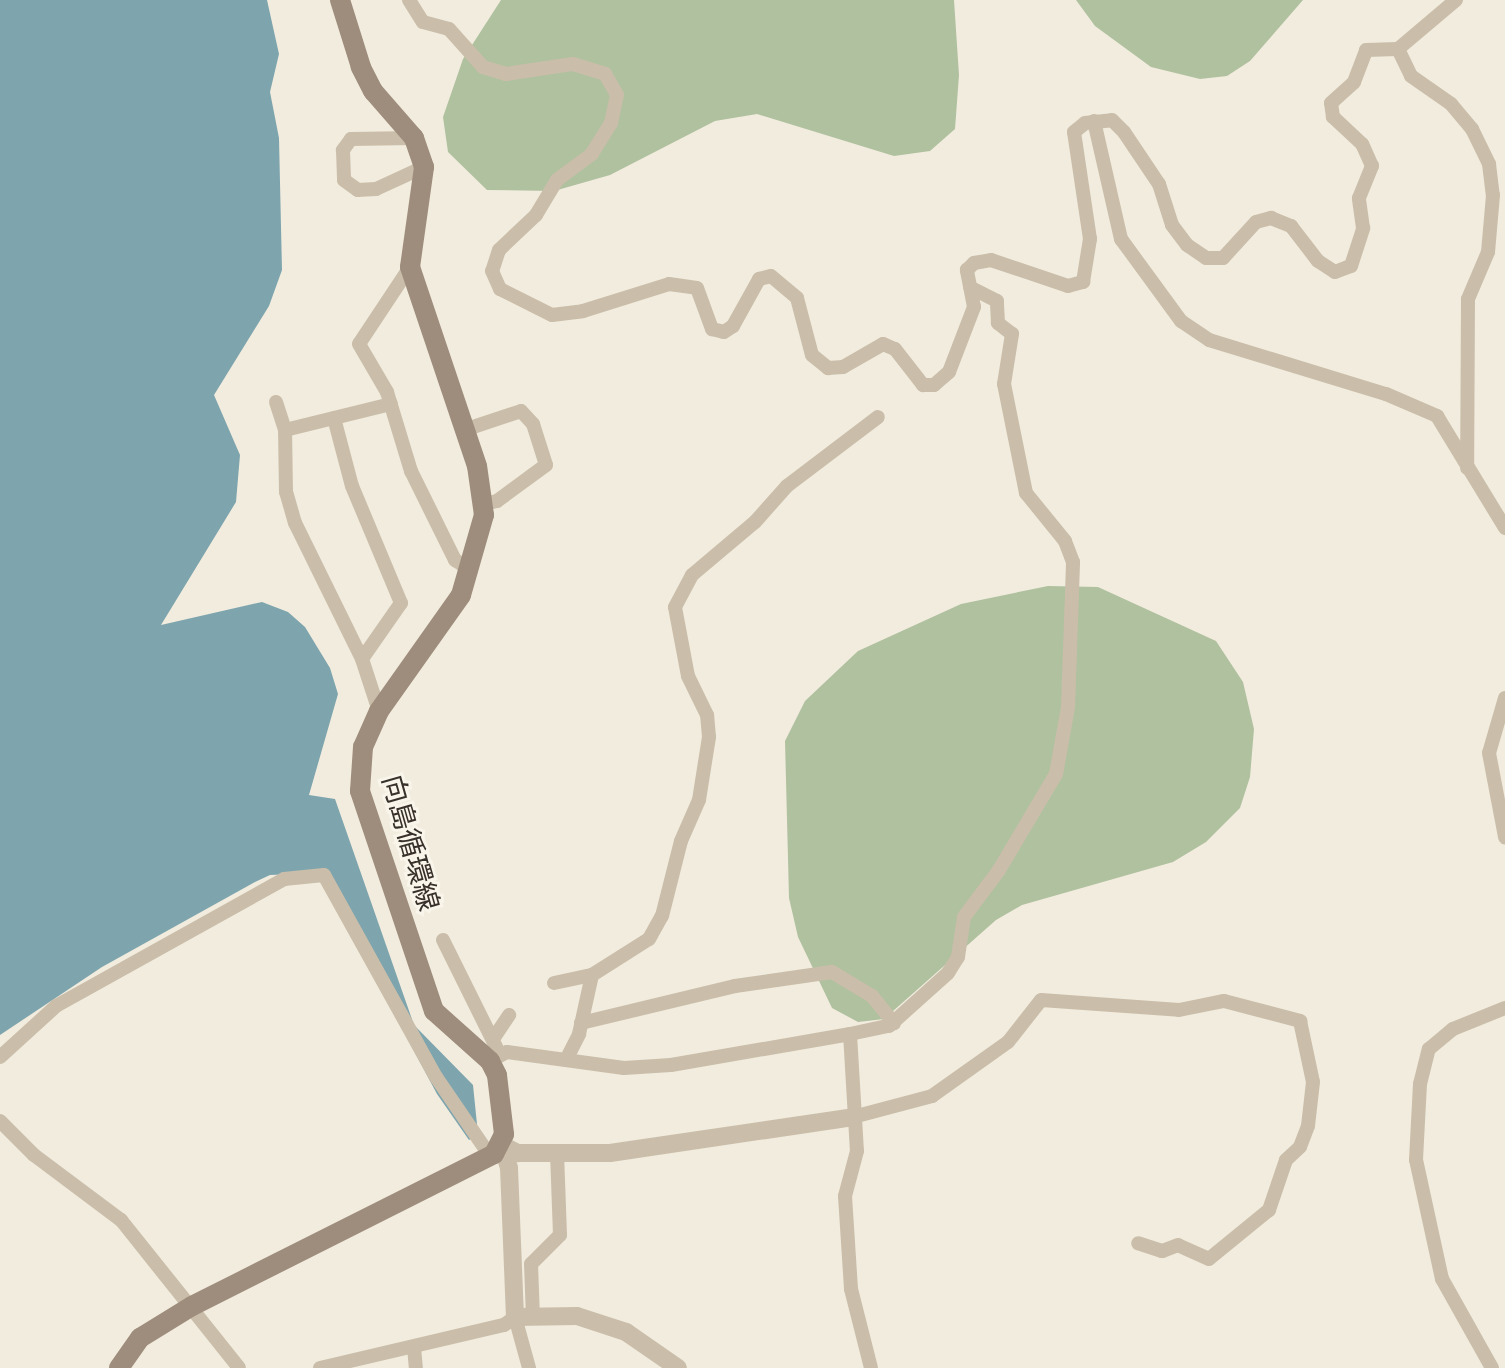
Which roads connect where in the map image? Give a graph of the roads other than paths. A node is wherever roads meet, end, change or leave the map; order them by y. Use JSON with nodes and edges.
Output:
{"nodes":[{"id":1,"x":340,"y":0,"type":"edge"},
{"id":2,"x":409,"y":0,"type":"edge"},
{"id":3,"x":1456,"y":0,"type":"edge"},
{"id":4,"x":1398,"y":49,"type":"junction"},
{"id":5,"x":1094,"y":121,"type":"junction"},
{"id":6,"x":414,"y":138,"type":"junction"},
{"id":7,"x":424,"y":167,"type":"junction"},
{"id":8,"x":410,"y":267,"type":"junction"},
{"id":9,"x":970,"y":287,"type":"junction"},
{"id":10,"x":276,"y":402,"type":"dead end"},
{"id":11,"x":391,"y":404,"type":"junction"},
{"id":12,"x":878,"y":417,"type":"dead end"},
{"id":13,"x":334,"y":418,"type":"junction"},
{"id":14,"x":285,"y":430,"type":"junction"},
{"id":15,"x":464,"y":430,"type":"junction"},
{"id":16,"x":1467,"y":468,"type":"junction"},
{"id":17,"x":484,"y":504,"type":"junction"},
{"id":18,"x":1505,"y":528,"type":"edge"},
{"id":19,"x":471,"y":570,"type":"junction"},
{"id":20,"x":362,"y":659,"type":"junction"},
{"id":21,"x":1505,"y":698,"type":"edge"},
{"id":22,"x":379,"y":711,"type":"junction"},
{"id":23,"x":1505,"y":837,"type":"edge"},
{"id":24,"x":443,"y":940,"type":"dead end"},
{"id":25,"x":592,"y":975,"type":"junction"},
{"id":26,"x":554,"y":983,"type":"dead end"},
{"id":27,"x":1505,"y":1008,"type":"edge"},
{"id":28,"x":509,"y":1015,"type":"dead end"},
{"id":29,"x":581,"y":1023,"type":"junction"},
{"id":30,"x":894,"y":1023,"type":"junction"},
{"id":31,"x":850,"y":1034,"type":"junction"},
{"id":32,"x":493,"y":1039,"type":"junction"},
{"id":33,"x":0,"y":1057,"type":"edge"},
{"id":34,"x":495,"y":1058,"type":"junction"},
{"id":35,"x":566,"y":1060,"type":"junction"},
{"id":36,"x":853,"y":1117,"type":"junction"},
{"id":37,"x":0,"y":1121,"type":"edge"},
{"id":38,"x":496,"y":1151,"type":"junction"},
{"id":39,"x":557,"y":1153,"type":"junction"},
{"id":40,"x":1138,"y":1243,"type":"dead end"},
{"id":41,"x":192,"y":1306,"type":"junction"},
{"id":42,"x":524,"y":1317,"type":"junction"},
{"id":43,"x":414,"y":1347,"type":"junction"},
{"id":44,"x":119,"y":1368,"type":"edge"},
{"id":45,"x":239,"y":1368,"type":"edge"},
{"id":46,"x":320,"y":1368,"type":"edge"},
{"id":47,"x":416,"y":1368,"type":"edge"},
{"id":48,"x":529,"y":1368,"type":"edge"},
{"id":49,"x":678,"y":1368,"type":"edge"},
{"id":50,"x":871,"y":1368,"type":"edge"},
{"id":51,"x":1492,"y":1368,"type":"edge"}],
"edges":[{"from":1,"to":6,"type":"main road","name":"向島循環線"},
{"from":2,"to":9,"type":"street"},
{"from":3,"to":4,"type":"street"},
{"from":4,"to":5,"type":"street"},
{"from":4,"to":16,"type":"street"},
{"from":5,"to":9,"type":"street"},
{"from":5,"to":16,"type":"street"},
{"from":6,"to":7,"type":"main road","name":"向島循環線"},
{"from":6,"to":7,"type":"street"},
{"from":7,"to":8,"type":"main road","name":"向島循環線"},
{"from":8,"to":11,"type":"street"},
{"from":8,"to":15,"type":"main road","name":"向島循環線"},
{"from":9,"to":30,"type":"street"},
{"from":10,"to":14,"type":"street"},
{"from":11,"to":13,"type":"street"},
{"from":11,"to":19,"type":"street"},
{"from":12,"to":25,"type":"street"},
{"from":13,"to":14,"type":"street"},
{"from":13,"to":20,"type":"street"},
{"from":14,"to":20,"type":"street"},
{"from":15,"to":17,"type":"main road","name":"向島循環線"},
{"from":15,"to":17,"type":"street"},
{"from":16,"to":18,"type":"street"},
{"from":17,"to":19,"type":"main road","name":"向島循環線"},
{"from":19,"to":22,"type":"main road","name":"向島循環線"},
{"from":20,"to":22,"type":"street"},
{"from":21,"to":23,"type":"street"},
{"from":22,"to":34,"type":"main road","name":"向島循環線"},
{"from":24,"to":32,"type":"street"},
{"from":25,"to":26,"type":"street"},
{"from":25,"to":29,"type":"street"},
{"from":27,"to":51,"type":"street"},
{"from":28,"to":32,"type":"street"},
{"from":29,"to":30,"type":"street"},
{"from":29,"to":35,"type":"street"},
{"from":30,"to":31,"type":"street"},
{"from":31,"to":35,"type":"street"},
{"from":31,"to":36,"type":"street"},
{"from":32,"to":34,"type":"street"},
{"from":33,"to":38,"type":"street"},
{"from":34,"to":35,"type":"street"},
{"from":34,"to":38,"type":"main road"},
{"from":36,"to":39,"type":"street"},
{"from":36,"to":40,"type":"street"},
{"from":36,"to":50,"type":"street"},
{"from":37,"to":41,"type":"street"},
{"from":38,"to":39,"type":"street"},
{"from":38,"to":41,"type":"main road"},
{"from":38,"to":42,"type":"street"},
{"from":39,"to":42,"type":"street"},
{"from":41,"to":44,"type":"main road"},
{"from":41,"to":45,"type":"street"},
{"from":42,"to":43,"type":"street"},
{"from":42,"to":48,"type":"street"},
{"from":42,"to":49,"type":"street"},
{"from":43,"to":46,"type":"street"},
{"from":43,"to":47,"type":"street"}]}
